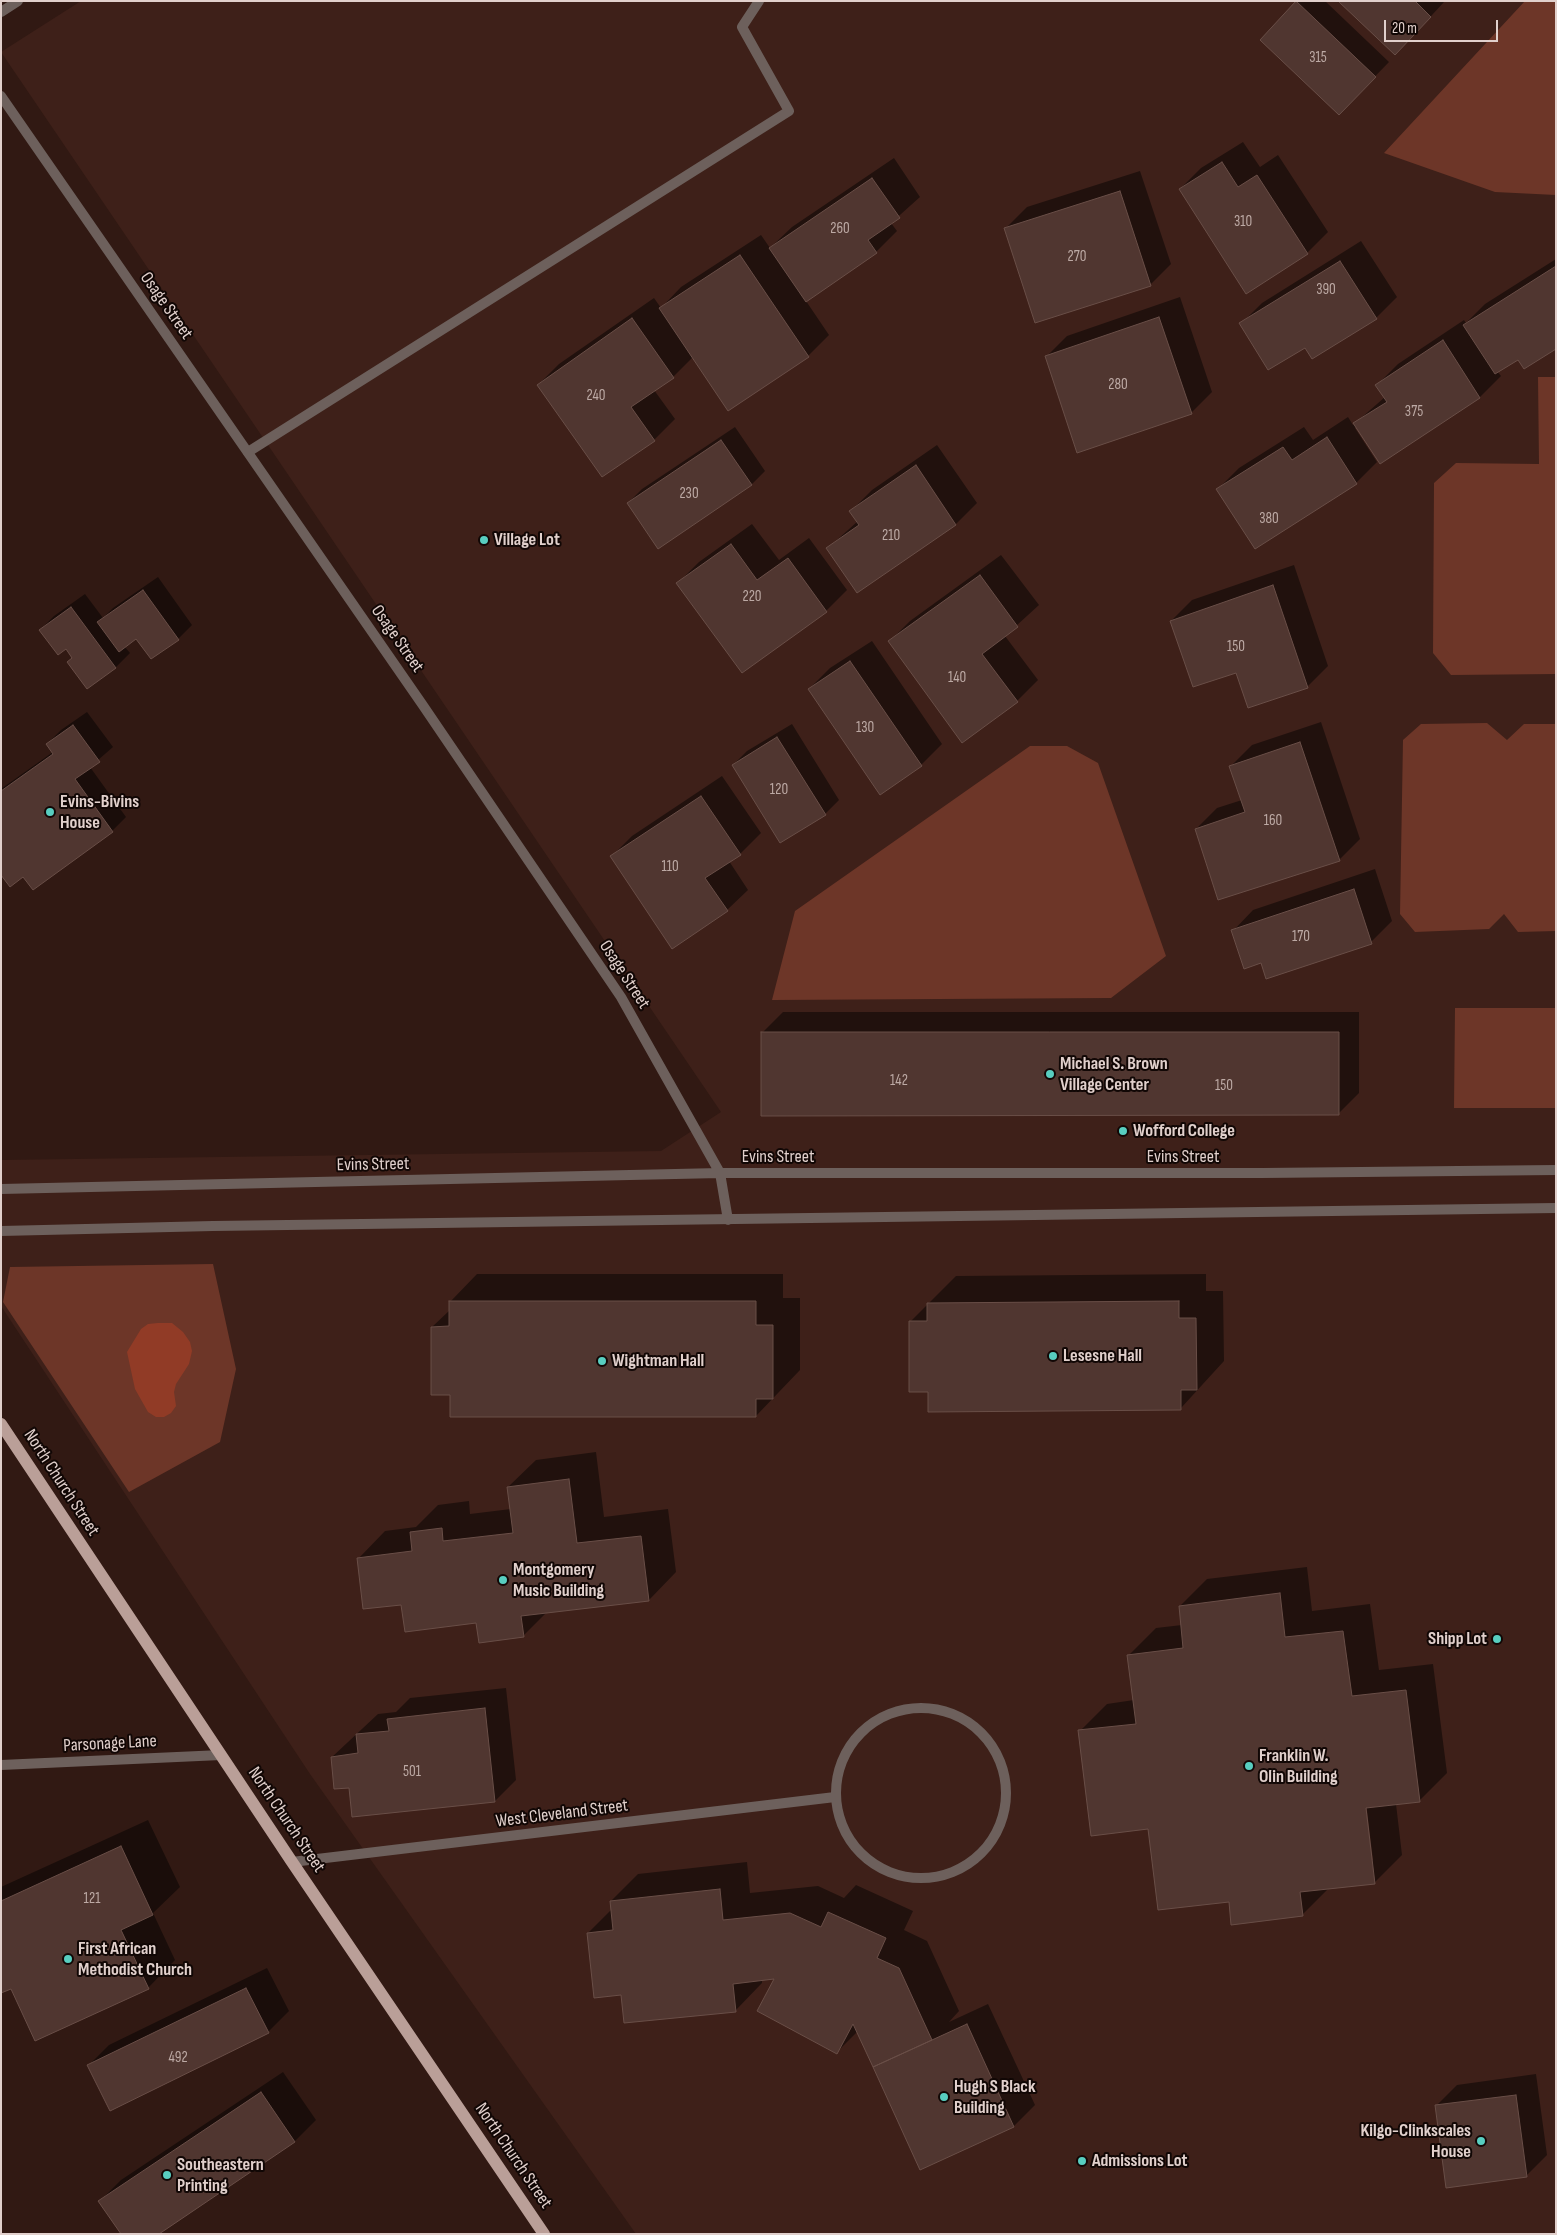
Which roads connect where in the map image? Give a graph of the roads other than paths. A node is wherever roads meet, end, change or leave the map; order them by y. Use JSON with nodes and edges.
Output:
{"nodes":[{"id":1,"x":18,"y":1,"type":"edge"},
{"id":2,"x":759,"y":1,"type":"edge"},
{"id":3,"x":1,"y":12,"type":"edge"},
{"id":4,"x":1,"y":96,"type":"edge"},
{"id":5,"x":248,"y":452,"type":"junction"},
{"id":6,"x":1556,"y":1170,"type":"edge"},
{"id":7,"x":720,"y":1173,"type":"junction"},
{"id":8,"x":1,"y":1189,"type":"edge"},
{"id":9,"x":1556,"y":1208,"type":"edge"},
{"id":10,"x":728,"y":1220,"type":"junction"},
{"id":11,"x":1,"y":1232,"type":"edge"},
{"id":12,"x":1,"y":1424,"type":"edge"},
{"id":13,"x":221,"y":1755,"type":"junction"},
{"id":14,"x":1,"y":1765,"type":"edge"},
{"id":15,"x":835,"y":1797,"type":"junction"},
{"id":16,"x":292,"y":1862,"type":"junction"},
{"id":17,"x":544,"y":2234,"type":"edge"}],
"edges":[{"from":1,"to":3,"type":"street"},
{"from":2,"to":5,"type":"street"},
{"from":4,"to":5,"type":"street","name":"Osage Street"},
{"from":5,"to":7,"type":"street","name":"Osage Street"},
{"from":6,"to":7,"type":"street","name":"Evins Street"},
{"from":7,"to":8,"type":"street","name":"Evins Street"},
{"from":7,"to":10,"type":"street","name":"Osage Street"},
{"from":9,"to":10,"type":"street"},
{"from":10,"to":11,"type":"street"},
{"from":12,"to":13,"type":"main road","name":"North Church Street"},
{"from":13,"to":14,"type":"street","name":"Parsonage Lane"},
{"from":13,"to":16,"type":"main road","name":"North Church Street"},
{"from":15,"to":15,"type":"street"},
{"from":15,"to":16,"type":"street","name":"West Cleveland Street"},
{"from":16,"to":17,"type":"main road","name":"North Church Street"}]}
